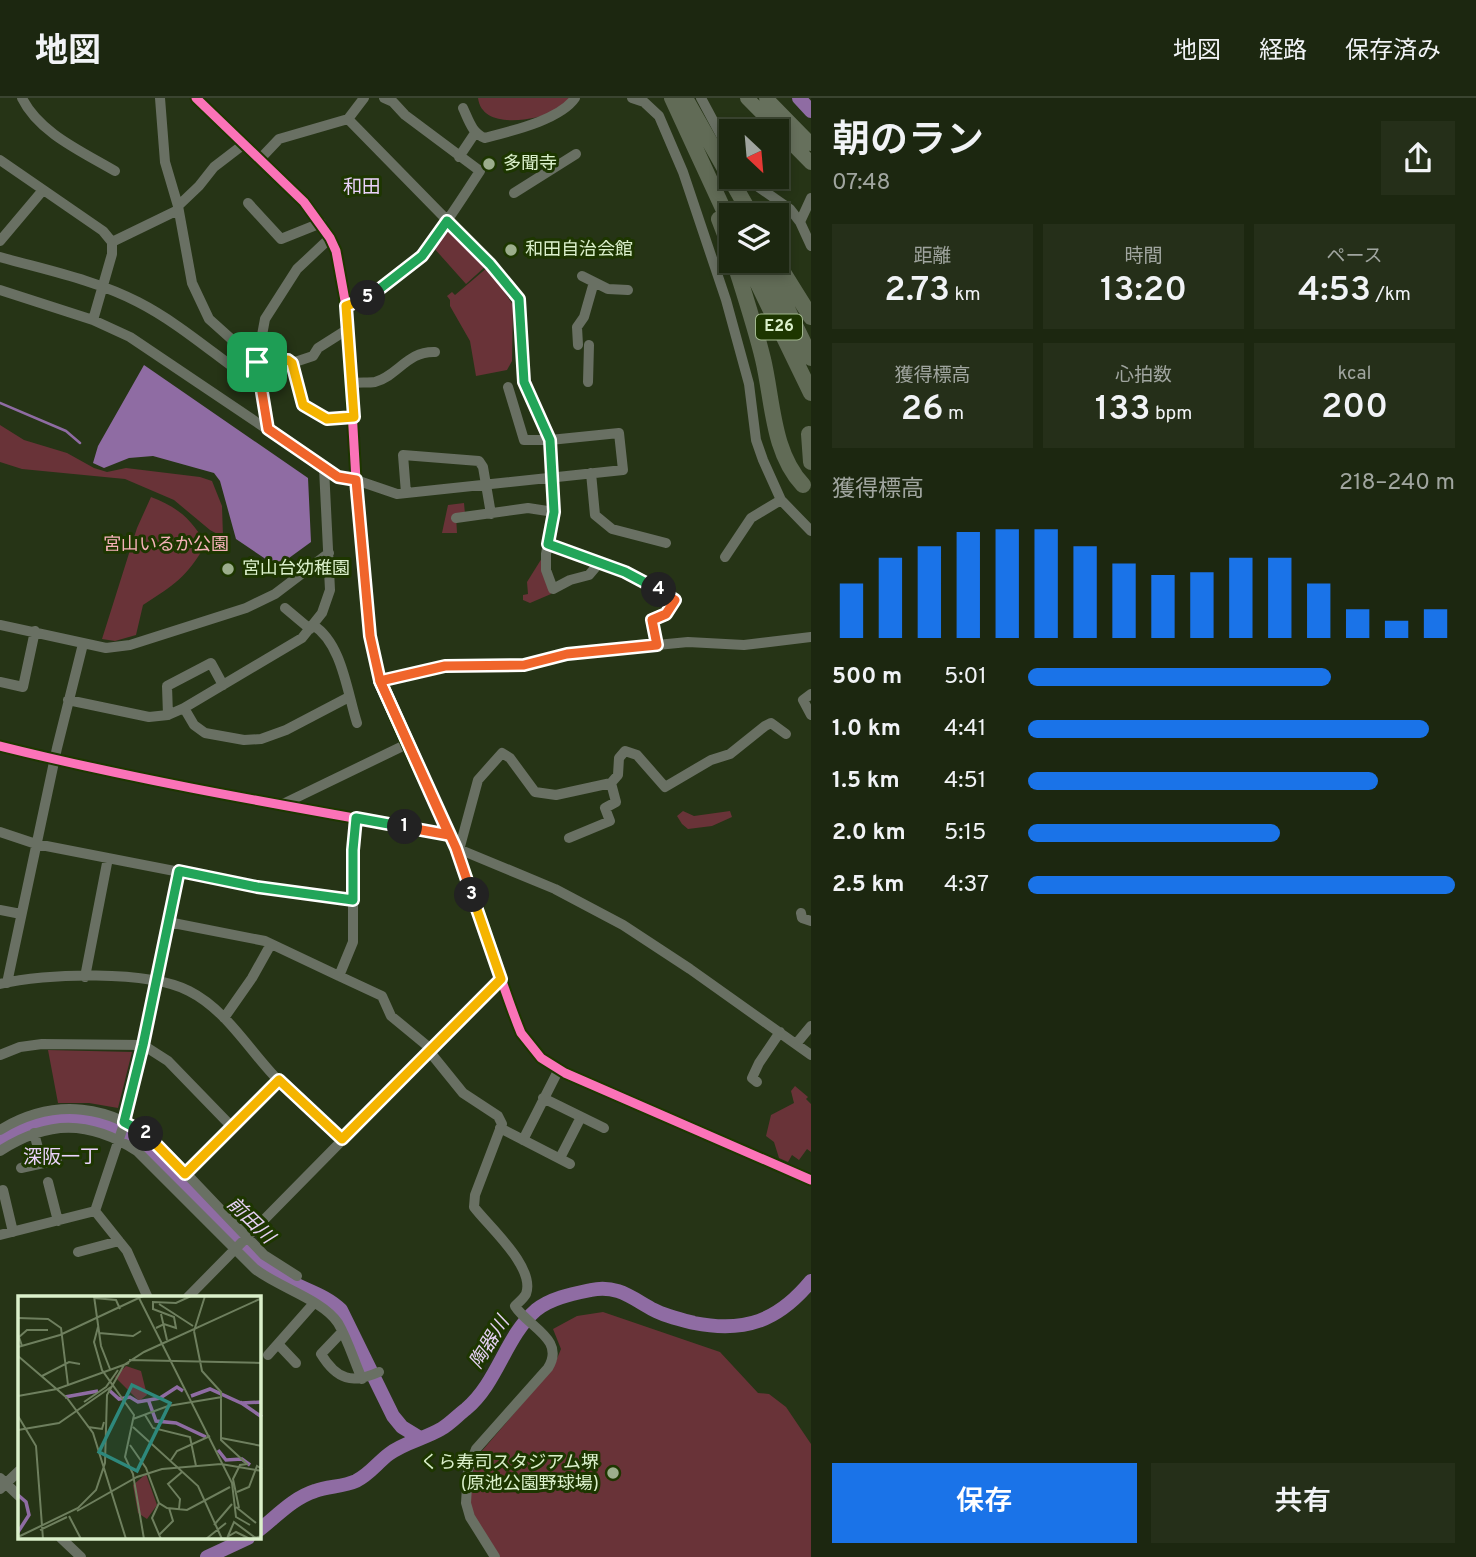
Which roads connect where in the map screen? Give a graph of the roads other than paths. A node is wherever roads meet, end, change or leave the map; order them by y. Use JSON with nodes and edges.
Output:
{"nodes":[{"id":1,"x":22,"y":98,"type":"edge"},
{"id":2,"x":160,"y":98,"type":"edge"},
{"id":3,"x":196,"y":98,"type":"edge"},
{"id":4,"x":364,"y":98,"type":"edge"},
{"id":5,"x":384,"y":98,"type":"edge"},
{"id":6,"x":575,"y":98,"type":"edge"},
{"id":7,"x":632,"y":98,"type":"edge"},
{"id":8,"x":679,"y":98,"type":"edge"},
{"id":9,"x":701,"y":98,"type":"edge"},
{"id":10,"x":766,"y":98,"type":"edge"},
{"id":11,"x":750,"y":99,"type":"edge"},
{"id":12,"x":463,"y":108,"type":"dead end"},
{"id":13,"x":348,"y":119,"type":"junction"},
{"id":14,"x":719,"y":132,"type":"edge"},
{"id":15,"x":475,"y":133,"type":"junction"},
{"id":16,"x":244,"y":144,"type":"junction"},
{"id":17,"x":811,"y":144,"type":"edge"},
{"id":18,"x":576,"y":154,"type":"dead end"},
{"id":19,"x":459,"y":157,"type":"junction"},
{"id":20,"x":260,"y":159,"type":"junction"},
{"id":21,"x":1,"y":163,"type":"edge"},
{"id":22,"x":811,"y":163,"type":"edge"},
{"id":23,"x":115,"y":172,"type":"dead end"},
{"id":24,"x":709,"y":181,"type":"junction"},
{"id":25,"x":760,"y":189,"type":"edge"},
{"id":26,"x":43,"y":190,"type":"junction"},
{"id":27,"x":514,"y":193,"type":"dead end"},
{"id":28,"x":811,"y":198,"type":"edge"},
{"id":29,"x":248,"y":203,"type":"dead end"},
{"id":30,"x":720,"y":203,"type":"edge"},
{"id":31,"x":736,"y":203,"type":"edge"},
{"id":32,"x":744,"y":203,"type":"edge"},
{"id":33,"x":178,"y":208,"type":"junction"},
{"id":34,"x":719,"y":219,"type":"edge"},
{"id":35,"x":447,"y":221,"type":"junction"},
{"id":36,"x":800,"y":222,"type":"junction"},
{"id":37,"x":320,"y":223,"type":"junction"},
{"id":38,"x":330,"y":238,"type":"junction"},
{"id":39,"x":0,"y":241,"type":"edge"},
{"id":40,"x":112,"y":242,"type":"junction"},
{"id":41,"x":811,"y":246,"type":"edge"},
{"id":42,"x":0,"y":257,"type":"edge"},
{"id":43,"x":738,"y":273,"type":"edge"},
{"id":44,"x":753,"y":273,"type":"edge"},
{"id":45,"x":770,"y":273,"type":"edge"},
{"id":46,"x":784,"y":273,"type":"edge"},
{"id":47,"x":582,"y":276,"type":"dead end"},
{"id":48,"x":594,"y":282,"type":"junction"},
{"id":49,"x":102,"y":287,"type":"junction"},
{"id":50,"x":0,"y":290,"type":"edge"},
{"id":51,"x":628,"y":290,"type":"dead end"},
{"id":52,"x":346,"y":306,"type":"junction"},
{"id":53,"x":811,"y":317,"type":"edge"},
{"id":54,"x":93,"y":320,"type":"junction"},
{"id":55,"x":348,"y":329,"type":"junction"},
{"id":56,"x":435,"y":352,"type":"dead end"},
{"id":57,"x":811,"y":358,"type":"edge"},
{"id":58,"x":257,"y":362,"type":"junction"},
{"id":59,"x":292,"y":363,"type":"junction"},
{"id":60,"x":588,"y":382,"type":"dead end"},
{"id":61,"x":352,"y":383,"type":"junction"},
{"id":62,"x":508,"y":387,"type":"dead end"},
{"id":63,"x":263,"y":388,"type":"junction"},
{"id":64,"x":811,"y":393,"type":"edge"},
{"id":65,"x":354,"y":417,"type":"junction"},
{"id":66,"x":268,"y":429,"type":"junction"},
{"id":67,"x":809,"y":434,"type":"dead end"},
{"id":68,"x":550,"y":440,"type":"junction"},
{"id":69,"x":811,"y":463,"type":"edge"},
{"id":70,"x":324,"y":468,"type":"junction"},
{"id":71,"x":591,"y":473,"type":"junction"},
{"id":72,"x":552,"y":476,"type":"junction"},
{"id":73,"x":356,"y":480,"type":"junction"},
{"id":74,"x":486,"y":485,"type":"junction"},
{"id":75,"x":803,"y":485,"type":"dead end"},
{"id":76,"x":406,"y":494,"type":"junction"},
{"id":77,"x":781,"y":500,"type":"junction"},
{"id":78,"x":554,"y":512,"type":"junction"},
{"id":79,"x":491,"y":514,"type":"junction"},
{"id":80,"x":456,"y":518,"type":"dead end"},
{"id":81,"x":811,"y":531,"type":"edge"},
{"id":82,"x":666,"y":543,"type":"dead end"},
{"id":83,"x":548,"y":544,"type":"junction"},
{"id":84,"x":329,"y":553,"type":"junction"},
{"id":85,"x":725,"y":557,"type":"dead end"},
{"id":86,"x":600,"y":562,"type":"junction"},
{"id":87,"x":285,"y":608,"type":"dead end"},
{"id":88,"x":0,"y":625,"type":"edge"},
{"id":89,"x":312,"y":627,"type":"junction"},
{"id":90,"x":35,"y":631,"type":"junction"},
{"id":91,"x":811,"y":637,"type":"edge"},
{"id":92,"x":83,"y":644,"type":"junction"},
{"id":93,"x":657,"y":645,"type":"junction"},
{"id":94,"x":380,"y":681,"type":"junction"},
{"id":95,"x":0,"y":682,"type":"edge"},
{"id":96,"x":223,"y":685,"type":"junction"},
{"id":97,"x":811,"y":694,"type":"edge"},
{"id":98,"x":348,"y":697,"type":"junction"},
{"id":99,"x":68,"y":700,"type":"junction"},
{"id":100,"x":184,"y":708,"type":"junction"},
{"id":101,"x":167,"y":715,"type":"junction"},
{"id":102,"x":811,"y":715,"type":"edge"},
{"id":103,"x":357,"y":723,"type":"dead end"},
{"id":104,"x":786,"y":734,"type":"dead end"},
{"id":105,"x":407,"y":744,"type":"junction"},
{"id":106,"x":0,"y":746,"type":"edge"},
{"id":107,"x":54,"y":759,"type":"junction"},
{"id":108,"x":611,"y":783,"type":"junction"},
{"id":109,"x":282,"y":804,"type":"junction"},
{"id":110,"x":356,"y":818,"type":"junction"},
{"id":111,"x":0,"y":832,"type":"edge"},
{"id":112,"x":449,"y":835,"type":"junction"},
{"id":113,"x":569,"y":838,"type":"dead end"},
{"id":114,"x":36,"y":844,"type":"junction"},
{"id":115,"x":457,"y":849,"type":"junction"},
{"id":116,"x":108,"y":858,"type":"junction"},
{"id":117,"x":179,"y":871,"type":"junction"},
{"id":118,"x":353,"y":900,"type":"junction"},
{"id":119,"x":0,"y":910,"type":"edge"},
{"id":120,"x":801,"y":913,"type":"dead end"},
{"id":121,"x":22,"y":914,"type":"junction"},
{"id":122,"x":811,"y":921,"type":"edge"},
{"id":123,"x":168,"y":922,"type":"junction"},
{"id":124,"x":271,"y":944,"type":"junction"},
{"id":125,"x":338,"y":976,"type":"junction"},
{"id":126,"x":85,"y":977,"type":"junction"},
{"id":127,"x":156,"y":979,"type":"junction"},
{"id":128,"x":501,"y":979,"type":"junction"},
{"id":129,"x":4,"y":984,"type":"edge"},
{"id":130,"x":224,"y":1018,"type":"junction"},
{"id":131,"x":811,"y":1027,"type":"edge"},
{"id":132,"x":780,"y":1032,"type":"junction"},
{"id":133,"x":796,"y":1044,"type":"junction"},
{"id":134,"x":143,"y":1045,"type":"junction"},
{"id":135,"x":430,"y":1050,"type":"junction"},
{"id":136,"x":0,"y":1055,"type":"edge"},
{"id":137,"x":811,"y":1055,"type":"edge"},
{"id":138,"x":559,"y":1069,"type":"junction"},
{"id":139,"x":279,"y":1080,"type":"junction"},
{"id":140,"x":757,"y":1082,"type":"dead end"},
{"id":141,"x":543,"y":1098,"type":"junction"},
{"id":142,"x":581,"y":1117,"type":"junction"},
{"id":143,"x":124,"y":1122,"type":"junction"},
{"id":144,"x":232,"y":1127,"type":"junction"},
{"id":145,"x":500,"y":1128,"type":"junction"},
{"id":146,"x":604,"y":1128,"type":"dead end"},
{"id":147,"x":0,"y":1130,"type":"edge"},
{"id":148,"x":34,"y":1133,"type":"junction"},
{"id":149,"x":342,"y":1139,"type":"junction"},
{"id":150,"x":120,"y":1140,"type":"junction"},
{"id":151,"x":523,"y":1140,"type":"junction"},
{"id":152,"x":0,"y":1151,"type":"edge"},
{"id":153,"x":57,"y":1160,"type":"dead end"},
{"id":154,"x":42,"y":1163,"type":"junction"},
{"id":155,"x":21,"y":1168,"type":"dead end"},
{"id":156,"x":185,"y":1174,"type":"junction"},
{"id":157,"x":811,"y":1180,"type":"edge"},
{"id":158,"x":48,"y":1182,"type":"dead end"},
{"id":159,"x":0,"y":1191,"type":"edge"},
{"id":160,"x":95,"y":1211,"type":"junction"},
{"id":161,"x":58,"y":1221,"type":"junction"},
{"id":162,"x":13,"y":1232,"type":"junction"},
{"id":163,"x":247,"y":1235,"type":"junction"},
{"id":164,"x":0,"y":1236,"type":"edge"},
{"id":165,"x":119,"y":1241,"type":"junction"},
{"id":166,"x":235,"y":1248,"type":"junction"},
{"id":167,"x":78,"y":1252,"type":"dead end"},
{"id":168,"x":286,"y":1270,"type":"junction"},
{"id":169,"x":297,"y":1276,"type":"dead end"},
{"id":170,"x":278,"y":1285,"type":"junction"},
{"id":171,"x":147,"y":1296,"type":"edge"},
{"id":172,"x":189,"y":1296,"type":"edge"},
{"id":173,"x":314,"y":1303,"type":"junction"},
{"id":174,"x":341,"y":1332,"type":"junction"},
{"id":175,"x":278,"y":1344,"type":"junction"},
{"id":176,"x":268,"y":1355,"type":"dead end"},
{"id":177,"x":296,"y":1363,"type":"dead end"},
{"id":178,"x":379,"y":1372,"type":"dead end"},
{"id":179,"x":362,"y":1379,"type":"junction"},
{"id":180,"x":18,"y":1472,"type":"edge"},
{"id":181,"x":2,"y":1484,"type":"edge"},
{"id":182,"x":18,"y":1495,"type":"edge"},
{"id":183,"x":63,"y":1540,"type":"edge"},
{"id":184,"x":81,"y":1557,"type":"edge"},
{"id":185,"x":495,"y":1557,"type":"edge"}],
"edges":[{"from":1,"to":23,"type":"street"},
{"from":2,"to":33,"type":"street"},
{"from":3,"to":16,"type":"street"},
{"from":4,"to":13,"type":"street"},
{"from":5,"to":19,"type":"street"},
{"from":6,"to":15,"type":"street"},
{"from":7,"to":77,"type":"street"},
{"from":8,"to":24,"type":"highway"},
{"from":8,"to":31,"type":"highway"},
{"from":8,"to":32,"type":"highway"},
{"from":9,"to":14,"type":"street"},
{"from":10,"to":17,"type":"main road"},
{"from":11,"to":22,"type":"main road"},
{"from":12,"to":15,"type":"street"},
{"from":13,"to":20,"type":"street"},
{"from":13,"to":35,"type":"street"},
{"from":15,"to":19,"type":"street"},
{"from":16,"to":20,"type":"street"},
{"from":16,"to":33,"type":"street"},
{"from":18,"to":27,"type":"street"},
{"from":19,"to":35,"type":"street"},
{"from":20,"to":37,"type":"street"},
{"from":21,"to":26,"type":"street"},
{"from":24,"to":30,"type":"highway"},
{"from":24,"to":34,"type":"highway"},
{"from":25,"to":36,"type":"street"},
{"from":26,"to":39,"type":"street"},
{"from":26,"to":40,"type":"street"},
{"from":28,"to":36,"type":"street"},
{"from":29,"to":37,"type":"street"},
{"from":33,"to":40,"type":"street"},
{"from":33,"to":58,"type":"street"},
{"from":35,"to":52,"type":"street"},
{"from":35,"to":68,"type":"street"},
{"from":36,"to":41,"type":"street"},
{"from":37,"to":38,"type":"street"},
{"from":38,"to":52,"type":"street"},
{"from":38,"to":58,"type":"street"},
{"from":40,"to":49,"type":"street"},
{"from":42,"to":49,"type":"street"},
{"from":43,"to":75,"type":"highway"},
{"from":44,"to":64,"type":"highway","number":"E26"},
{"from":45,"to":57,"type":"highway","number":"E26"},
{"from":46,"to":53,"type":"highway"},
{"from":47,"to":48,"type":"street"},
{"from":48,"to":51,"type":"street"},
{"from":48,"to":60,"type":"street"},
{"from":49,"to":54,"type":"street"},
{"from":49,"to":63,"type":"street"},
{"from":50,"to":54,"type":"street"},
{"from":52,"to":55,"type":"street"},
{"from":54,"to":66,"type":"street"},
{"from":55,"to":59,"type":"street"},
{"from":55,"to":61,"type":"street"},
{"from":56,"to":61,"type":"street"},
{"from":58,"to":59,"type":"street"},
{"from":58,"to":63,"type":"street"},
{"from":59,"to":65,"type":"street"},
{"from":61,"to":65,"type":"street"},
{"from":62,"to":68,"type":"street"},
{"from":63,"to":66,"type":"street"},
{"from":65,"to":73,"type":"street"},
{"from":66,"to":70,"type":"street"},
{"from":67,"to":69,"type":"highway"},
{"from":68,"to":71,"type":"street"},
{"from":68,"to":72,"type":"street"},
{"from":70,"to":73,"type":"street"},
{"from":70,"to":84,"type":"street"},
{"from":71,"to":72,"type":"street"},
{"from":71,"to":82,"type":"street"},
{"from":72,"to":74,"type":"street"},
{"from":72,"to":78,"type":"street"},
{"from":73,"to":76,"type":"street"},
{"from":73,"to":94,"type":"street"},
{"from":74,"to":76,"type":"street"},
{"from":74,"to":76,"type":"street"},
{"from":74,"to":79,"type":"street"},
{"from":77,"to":81,"type":"street"},
{"from":77,"to":85,"type":"street"},
{"from":78,"to":79,"type":"street"},
{"from":78,"to":83,"type":"street"},
{"from":79,"to":80,"type":"street"},
{"from":83,"to":86,"type":"street"},
{"from":83,"to":86,"type":"street"},
{"from":84,"to":89,"type":"street"},
{"from":84,"to":92,"type":"street"},
{"from":86,"to":93,"type":"street"},
{"from":87,"to":89,"type":"street"},
{"from":88,"to":90,"type":"street"},
{"from":89,"to":96,"type":"street"},
{"from":89,"to":98,"type":"street"},
{"from":90,"to":92,"type":"street"},
{"from":90,"to":95,"type":"street"},
{"from":91,"to":93,"type":"street"},
{"from":92,"to":99,"type":"street"},
{"from":93,"to":94,"type":"street"},
{"from":94,"to":105,"type":"street"},
{"from":96,"to":100,"type":"street"},
{"from":96,"to":101,"type":"street"},
{"from":97,"to":102,"type":"street"},
{"from":98,"to":100,"type":"street"},
{"from":98,"to":103,"type":"street"},
{"from":99,"to":101,"type":"street"},
{"from":99,"to":107,"type":"street"},
{"from":100,"to":101,"type":"street"},
{"from":104,"to":108,"type":"street"},
{"from":105,"to":109,"type":"street"},
{"from":105,"to":112,"type":"street"},
{"from":106,"to":107,"type":"street"},
{"from":107,"to":109,"type":"street"},
{"from":107,"to":114,"type":"street"},
{"from":108,"to":113,"type":"street"},
{"from":108,"to":115,"type":"street"},
{"from":109,"to":110,"type":"street"},
{"from":110,"to":112,"type":"street"},
{"from":110,"to":118,"type":"street"},
{"from":111,"to":114,"type":"street"},
{"from":112,"to":115,"type":"street"},
{"from":114,"to":116,"type":"street"},
{"from":114,"to":121,"type":"street"},
{"from":115,"to":128,"type":"street"},
{"from":115,"to":132,"type":"street"},
{"from":116,"to":117,"type":"street"},
{"from":116,"to":126,"type":"street"},
{"from":117,"to":118,"type":"street"},
{"from":117,"to":123,"type":"street"},
{"from":118,"to":125,"type":"street"},
{"from":119,"to":121,"type":"street"},
{"from":120,"to":122,"type":"street"},
{"from":121,"to":129,"type":"street"},
{"from":123,"to":124,"type":"street"},
{"from":123,"to":127,"type":"street"},
{"from":124,"to":125,"type":"street"},
{"from":124,"to":130,"type":"street"},
{"from":125,"to":135,"type":"street"},
{"from":126,"to":127,"type":"street"},
{"from":126,"to":129,"type":"street"},
{"from":127,"to":130,"type":"street"},
{"from":127,"to":134,"type":"street"},
{"from":128,"to":135,"type":"street"},
{"from":128,"to":138,"type":"street"},
{"from":130,"to":139,"type":"street"},
{"from":131,"to":133,"type":"street"},
{"from":132,"to":133,"type":"street"},
{"from":132,"to":140,"type":"street"},
{"from":133,"to":137,"type":"street"},
{"from":134,"to":136,"type":"street"},
{"from":134,"to":143,"type":"street"},
{"from":134,"to":144,"type":"street"},
{"from":135,"to":145,"type":"street"},
{"from":135,"to":149,"type":"street"},
{"from":138,"to":141,"type":"street"},
{"from":138,"to":157,"type":"street"},
{"from":139,"to":144,"type":"street"},
{"from":139,"to":149,"type":"street"},
{"from":141,"to":142,"type":"street"},
{"from":141,"to":151,"type":"street"},
{"from":142,"to":146,"type":"street"},
{"from":142,"to":151,"type":"street"},
{"from":143,"to":147,"type":"street"},
{"from":143,"to":150,"type":"street"},
{"from":143,"to":156,"type":"street"},
{"from":144,"to":156,"type":"street"},
{"from":145,"to":151,"type":"street"},
{"from":145,"to":185,"type":"street"},
{"from":148,"to":150,"type":"street"},
{"from":148,"to":152,"type":"street"},
{"from":148,"to":154,"type":"street"},
{"from":149,"to":163,"type":"street"},
{"from":150,"to":160,"type":"street"},
{"from":150,"to":166,"type":"street"},
{"from":153,"to":154,"type":"street"},
{"from":154,"to":155,"type":"street"},
{"from":156,"to":163,"type":"street"},
{"from":158,"to":161,"type":"street"},
{"from":159,"to":162,"type":"street"},
{"from":160,"to":161,"type":"street"},
{"from":160,"to":165,"type":"street"},
{"from":161,"to":162,"type":"street"},
{"from":162,"to":164,"type":"street"},
{"from":163,"to":166,"type":"street"},
{"from":163,"to":168,"type":"street"},
{"from":165,"to":167,"type":"street"},
{"from":165,"to":171,"type":"street"},
{"from":166,"to":170,"type":"street"},
{"from":166,"to":172,"type":"street"},
{"from":168,"to":169,"type":"street"},
{"from":168,"to":170,"type":"street"},
{"from":170,"to":173,"type":"street"},
{"from":173,"to":174,"type":"street"},
{"from":173,"to":175,"type":"street"},
{"from":174,"to":179,"type":"street"},
{"from":174,"to":179,"type":"street"},
{"from":175,"to":176,"type":"street"},
{"from":175,"to":177,"type":"street"},
{"from":178,"to":179,"type":"street"},
{"from":180,"to":181,"type":"street"},
{"from":181,"to":182,"type":"street"},
{"from":183,"to":184,"type":"street"}]}
